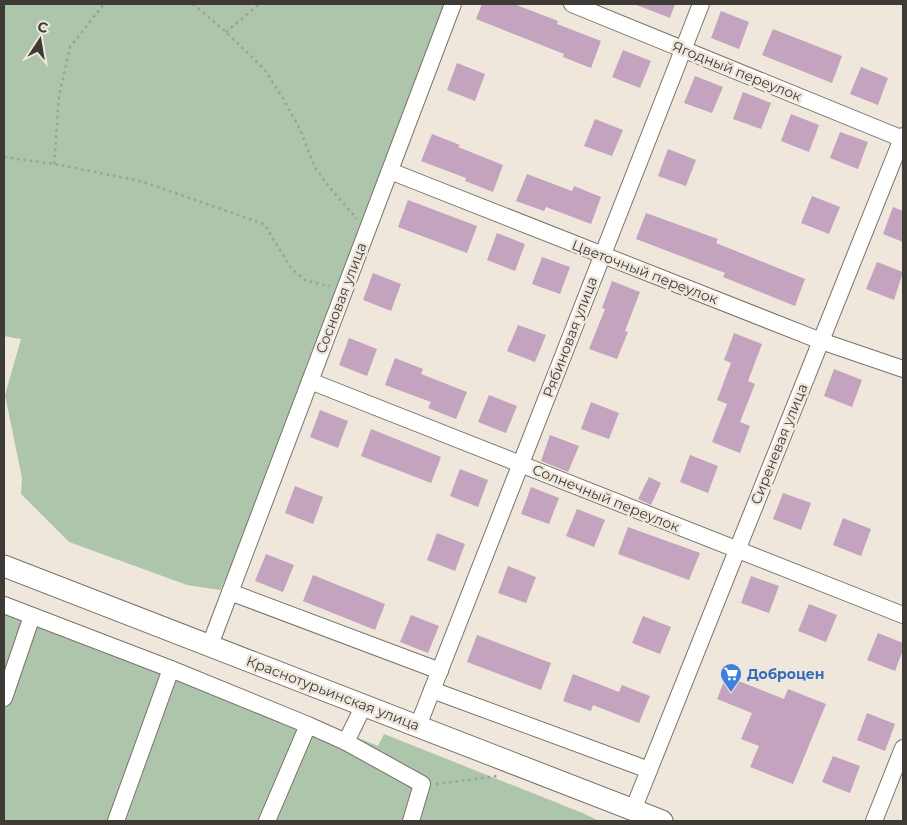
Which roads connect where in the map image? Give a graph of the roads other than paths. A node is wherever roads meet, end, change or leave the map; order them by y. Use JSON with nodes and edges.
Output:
{"nodes":[{"id":1,"x":453,"y":4,"type":"edge"},
{"id":2,"x":572,"y":4,"type":"edge"},
{"id":3,"x":700,"y":4,"type":"edge"},
{"id":4,"x":683,"y":49,"type":"junction"},
{"id":5,"x":903,"y":138,"type":"edge"},
{"id":6,"x":390,"y":170,"type":"junction"},
{"id":7,"x":602,"y":256,"type":"junction"},
{"id":8,"x":821,"y":341,"type":"junction"},
{"id":9,"x":903,"y":369,"type":"edge"},
{"id":10,"x":310,"y":381,"type":"junction"},
{"id":11,"x":520,"y":464,"type":"junction"},
{"id":12,"x":737,"y":550,"type":"junction"},
{"id":13,"x":4,"y":566,"type":"edge"},
{"id":14,"x":230,"y":592,"type":"junction"},
{"id":15,"x":4,"y":605,"type":"edge"},
{"id":16,"x":903,"y":615,"type":"edge"},
{"id":17,"x":32,"y":616,"type":"junction"},
{"id":18,"x":210,"y":645,"type":"junction"},
{"id":19,"x":171,"y":669,"type":"junction"},
{"id":20,"x":440,"y":671,"type":"junction"},
{"id":21,"x":432,"y":690,"type":"junction"},
{"id":22,"x":4,"y":698,"type":"edge"},
{"id":23,"x":364,"y":705,"type":"junction"},
{"id":24,"x":308,"y":725,"type":"junction"},
{"id":25,"x":418,"y":726,"type":"junction"},
{"id":26,"x":346,"y":742,"type":"junction"},
{"id":27,"x":903,"y":748,"type":"edge"},
{"id":28,"x":649,"y":770,"type":"junction"},
{"id":29,"x":633,"y":810,"type":"junction"},
{"id":30,"x":116,"y":821,"type":"edge"},
{"id":31,"x":267,"y":821,"type":"edge"},
{"id":32,"x":411,"y":821,"type":"edge"},
{"id":33,"x":662,"y":821,"type":"edge"},
{"id":34,"x":876,"y":821,"type":"edge"}],
"edges":[{"from":1,"to":6,"type":"street","name":"Сосновая улица"},
{"from":2,"to":4,"type":"street","name":"Ягодный переулок"},
{"from":3,"to":4,"type":"street","name":"Рябиновая улица"},
{"from":4,"to":5,"type":"street","name":"Ягодный переулок"},
{"from":4,"to":7,"type":"street","name":"Рябиновая улица"},
{"from":5,"to":8,"type":"street","name":"Сиреневая улица"},
{"from":6,"to":7,"type":"street","name":"Цветочный переулок"},
{"from":6,"to":10,"type":"street","name":"Сосновая улица"},
{"from":7,"to":8,"type":"street","name":"Цветочный переулок"},
{"from":7,"to":11,"type":"street","name":"Рябиновая улица"},
{"from":8,"to":9,"type":"street","name":"Цветочный переулок"},
{"from":8,"to":12,"type":"street","name":"Сиреневая улица"},
{"from":10,"to":11,"type":"street","name":"Солнечный переулок"},
{"from":10,"to":14,"type":"street","name":"Сосновая улица"},
{"from":11,"to":12,"type":"street","name":"Солнечный переулок"},
{"from":11,"to":20,"type":"street","name":"Рябиновая улица"},
{"from":12,"to":16,"type":"street","name":"Солнечный переулок"},
{"from":12,"to":28,"type":"street","name":"Сиреневая улица"},
{"from":13,"to":18,"type":"main road","name":"Краснотурьинская улица"},
{"from":14,"to":18,"type":"street","name":"Сосновая улица"},
{"from":14,"to":20,"type":"street"},
{"from":15,"to":17,"type":"street"},
{"from":17,"to":19,"type":"street"},
{"from":17,"to":22,"type":"street"},
{"from":18,"to":23,"type":"main road","name":"Краснотурьинская улица"},
{"from":19,"to":24,"type":"street"},
{"from":19,"to":30,"type":"street"},
{"from":20,"to":21,"type":"street","name":"Рябиновая улица"},
{"from":21,"to":25,"type":"street","name":"Рябиновая улица"},
{"from":21,"to":28,"type":"street"},
{"from":23,"to":25,"type":"main road","name":"Краснотурьинская улица"},
{"from":23,"to":26,"type":"street"},
{"from":24,"to":26,"type":"street"},
{"from":24,"to":31,"type":"street"},
{"from":25,"to":29,"type":"main road","name":"Краснотурьинская улица"},
{"from":26,"to":32,"type":"street"},
{"from":27,"to":34,"type":"street"},
{"from":28,"to":29,"type":"street","name":"Сиреневая улица"},
{"from":29,"to":33,"type":"main road","name":"Краснотурьинская улица"}]}
